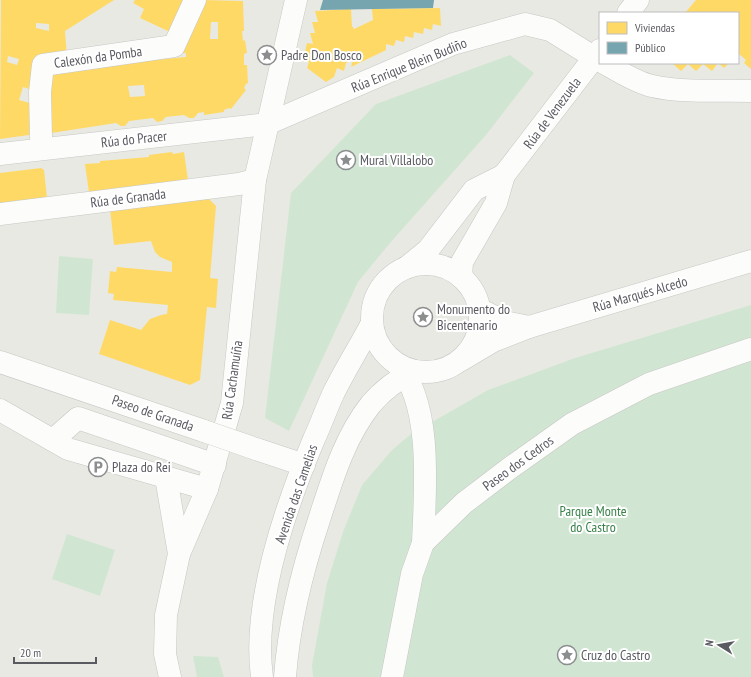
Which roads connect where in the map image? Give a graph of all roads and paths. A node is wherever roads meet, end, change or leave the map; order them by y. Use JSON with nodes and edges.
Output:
{"nodes":[{"id":1,"x":195,"y":0,"type":"edge"},
{"id":2,"x":296,"y":0,"type":"edge"},
{"id":3,"x":638,"y":0,"type":"edge"},
{"id":4,"x":629,"y":12,"type":"edge"},
{"id":5,"x":599,"y":58,"type":"edge"},
{"id":6,"x":608,"y":64,"type":"edge"},
{"id":7,"x":751,"y":91,"type":"edge"},
{"id":8,"x":268,"y":124,"type":"junction"},
{"id":9,"x":41,"y":137,"type":"dead end"},
{"id":10,"x":0,"y":154,"type":"edge"},
{"id":11,"x":504,"y":175,"type":"junction"},
{"id":12,"x":255,"y":180,"type":"junction"},
{"id":13,"x":0,"y":214,"type":"edge"},
{"id":14,"x":751,"y":261,"type":"edge"},
{"id":15,"x":406,"y":268,"type":"junction"},
{"id":16,"x":461,"y":277,"type":"junction"},
{"id":17,"x":480,"y":309,"type":"junction"},
{"id":18,"x":372,"y":323,"type":"junction"},
{"id":19,"x":529,"y":327,"type":"junction"},
{"id":20,"x":751,"y":349,"type":"edge"},
{"id":21,"x":461,"y":360,"type":"junction"},
{"id":22,"x":1,"y":362,"type":"edge"},
{"id":23,"x":406,"y":370,"type":"junction"},
{"id":24,"x":0,"y":410,"type":"edge"},
{"id":25,"x":53,"y":440,"type":"junction"},
{"id":26,"x":215,"y":464,"type":"junction"},
{"id":27,"x":304,"y":465,"type":"junction"},
{"id":28,"x":166,"y":477,"type":"junction"},
{"id":29,"x":207,"y":489,"type":"junction"},
{"id":30,"x":423,"y":543,"type":"junction"},
{"id":31,"x":179,"y":554,"type":"junction"},
{"id":32,"x":170,"y":677,"type":"edge"},
{"id":33,"x":262,"y":677,"type":"edge"},
{"id":34,"x":286,"y":677,"type":"edge"},
{"id":35,"x":392,"y":677,"type":"edge"}],
"edges":[{"from":1,"to":9,"type":"street","name":"Calexón da Pomba"},
{"from":2,"to":8,"type":"street","name":"Rúa Cachamuíña"},
{"from":3,"to":4,"type":"street"},
{"from":5,"to":8,"type":"street","name":"Rúa Enrique Blein Budiño"},
{"from":5,"to":11,"type":"street","name":"Rúa de Venezuela"},
{"from":6,"to":7,"type":"street","name":"Rúa Enrique Blein Budiño"},
{"from":8,"to":10,"type":"street","name":"Rúa do Pracer"},
{"from":8,"to":12,"type":"street","name":"Rúa Cachamuíña"},
{"from":11,"to":15,"type":"street","name":"Rúa de Venezuela"},
{"from":11,"to":16,"type":"street","name":"Rúa de Venezuela"},
{"from":12,"to":13,"type":"street","name":"Rúa de Granada"},
{"from":12,"to":26,"type":"street","name":"Rúa Cachamuíña"},
{"from":14,"to":19,"type":"street","name":"Rúa Marqués Alcedo"},
{"from":15,"to":16,"type":"street"},
{"from":15,"to":18,"type":"street"},
{"from":16,"to":17,"type":"street"},
{"from":17,"to":19,"type":"street","name":"Rúa Marqués Alcedo"},
{"from":17,"to":21,"type":"street"},
{"from":18,"to":23,"type":"street"},
{"from":18,"to":27,"type":"street","name":"Avenida das Camelias"},
{"from":19,"to":21,"type":"street","name":"Rúa Marqués Alcedo"},
{"from":20,"to":30,"type":"street","name":"Paseo dos Cedros"},
{"from":21,"to":23,"type":"street"},
{"from":22,"to":27,"type":"street","name":"Paseo de Granada","bridge":true},
{"from":23,"to":30,"type":"street"},
{"from":23,"to":34,"type":"street"},
{"from":24,"to":25,"type":"street"},
{"from":25,"to":26,"type":"street"},
{"from":25,"to":28,"type":"street"},
{"from":26,"to":29,"type":"street","name":"Rúa Cachamuíña"},
{"from":27,"to":33,"type":"street","name":"Avenida das Camelias"},
{"from":28,"to":29,"type":"street"},
{"from":28,"to":31,"type":"street"},
{"from":29,"to":31,"type":"street","name":"Rúa Cachamuíña"},
{"from":30,"to":35,"type":"street","name":"Paseo dos Cedros"},
{"from":31,"to":32,"type":"street","name":"Rúa Cachamuíña"}]}
